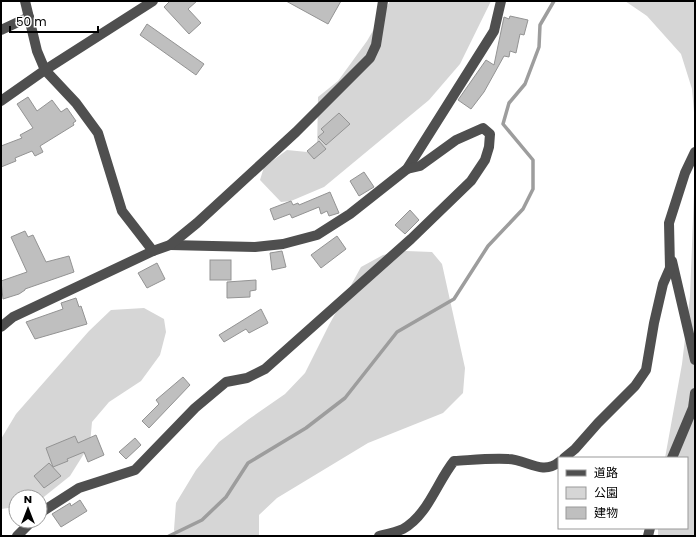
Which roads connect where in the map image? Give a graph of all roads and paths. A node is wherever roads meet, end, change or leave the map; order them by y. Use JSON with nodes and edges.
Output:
{"nodes":[{"id":1,"x":153,"y":1,"type":"edge"},
{"id":2,"x":383,"y":1,"type":"edge"},
{"id":3,"x":500,"y":1,"type":"edge"},
{"id":4,"x":29,"y":3,"type":"edge"},
{"id":5,"x":29,"y":17,"type":"junction"},
{"id":6,"x":1,"y":30,"type":"edge"},
{"id":7,"x":45,"y":70,"type":"junction"},
{"id":8,"x":1,"y":101,"type":"edge"},
{"id":9,"x":695,"y":152,"type":"edge"},
{"id":10,"x":407,"y":169,"type":"junction"},
{"id":11,"x":170,"y":245,"type":"junction"},
{"id":12,"x":670,"y":249,"type":"junction"},
{"id":13,"x":153,"y":251,"type":"junction"},
{"id":14,"x":1,"y":327,"type":"edge"},
{"id":15,"x":695,"y":360,"type":"edge"},
{"id":16,"x":695,"y":393,"type":"edge"},
{"id":17,"x":565,"y":457,"type":"edge"},
{"id":18,"x":672,"y":457,"type":"edge"},
{"id":19,"x":558,"y":463,"type":"edge"},
{"id":20,"x":48,"y":508,"type":"edge"},
{"id":21,"x":379,"y":536,"type":"edge"}],
"edges":[{"from":1,"to":7,"type":"street"},
{"from":2,"to":11,"type":"street"},
{"from":3,"to":10,"type":"street"},
{"from":4,"to":5,"type":"street"},
{"from":5,"to":6,"type":"street"},
{"from":5,"to":7,"type":"street"},
{"from":7,"to":8,"type":"street"},
{"from":7,"to":13,"type":"street"},
{"from":9,"to":12,"type":"street"},
{"from":10,"to":11,"type":"street"},
{"from":10,"to":20,"type":"street"},
{"from":11,"to":13,"type":"street"},
{"from":12,"to":15,"type":"street"},
{"from":12,"to":17,"type":"street"},
{"from":13,"to":14,"type":"street"},
{"from":16,"to":18,"type":"street"},
{"from":19,"to":21,"type":"street"}]}
